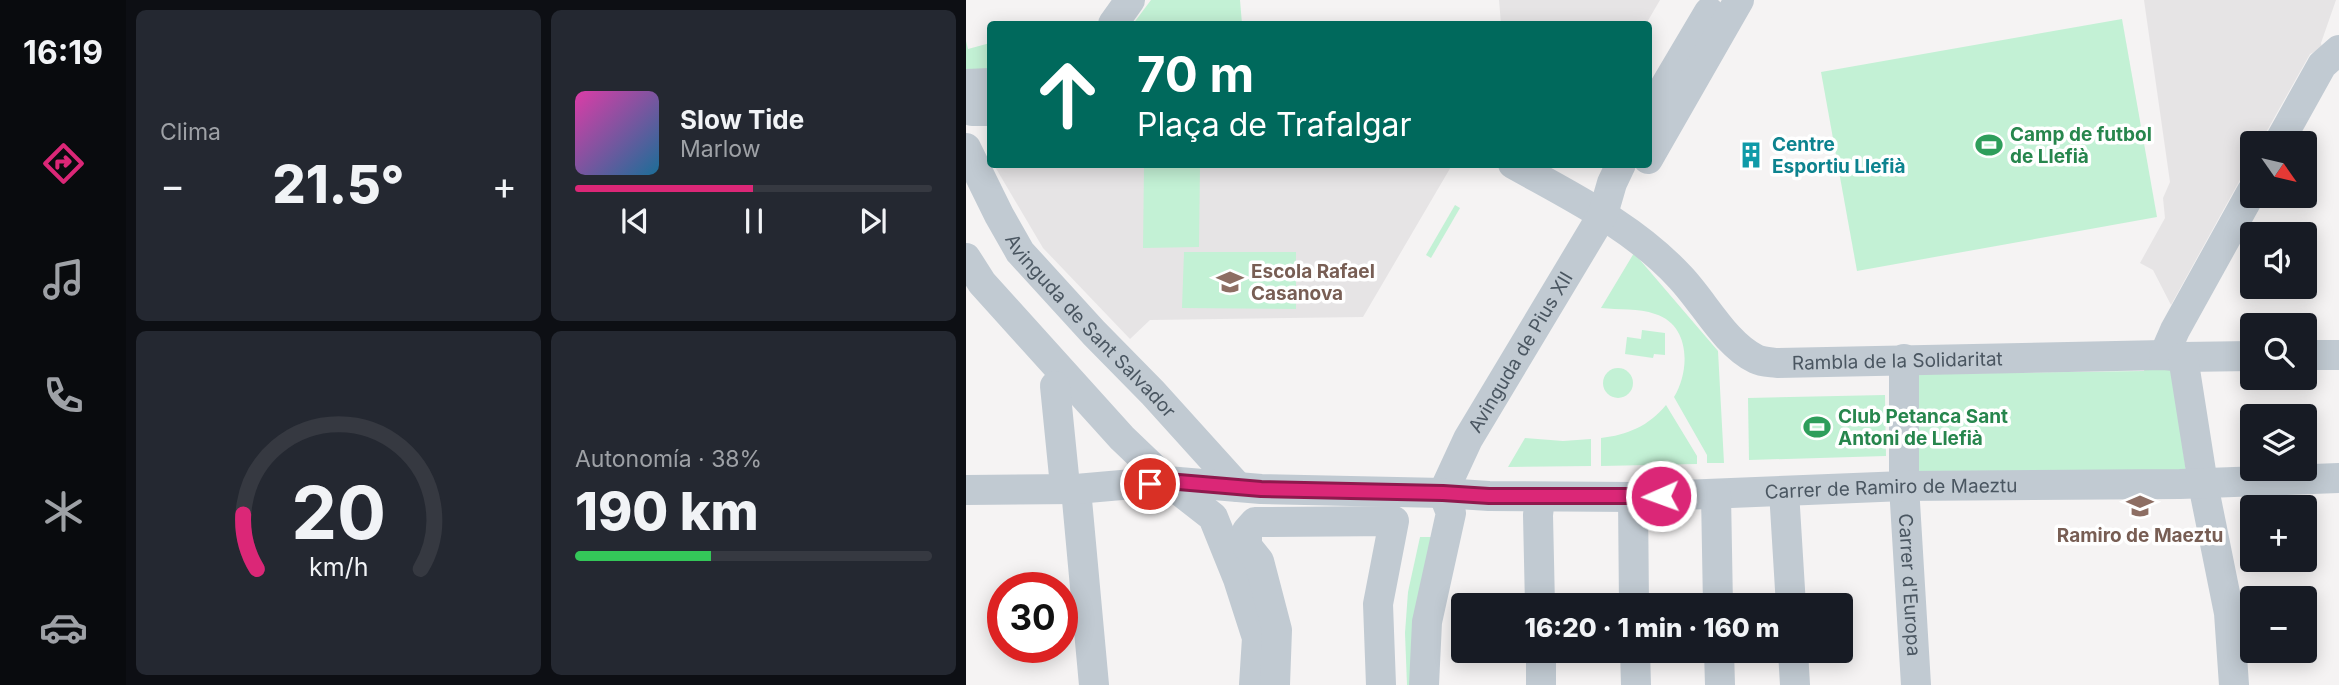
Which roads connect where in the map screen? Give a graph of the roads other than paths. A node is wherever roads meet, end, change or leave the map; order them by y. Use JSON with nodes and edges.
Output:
{"nodes":[{"id":1,"x":1130,"y":0,"type":"edge"},
{"id":2,"x":1717,"y":0,"type":"edge"},
{"id":3,"x":1739,"y":0,"type":"edge"},
{"id":4,"x":1115,"y":21,"type":"edge"},
{"id":5,"x":2339,"y":50,"type":"edge"},
{"id":6,"x":987,"y":83,"type":"edge"},
{"id":7,"x":966,"y":84,"type":"edge"},
{"id":8,"x":1652,"y":108,"type":"edge"},
{"id":9,"x":966,"y":109,"type":"edge"},
{"id":10,"x":987,"y":111,"type":"edge"},
{"id":11,"x":2285,"y":131,"type":"edge"},
{"id":12,"x":966,"y":148,"type":"edge"},
{"id":13,"x":1652,"y":152,"type":"edge"},
{"id":14,"x":1520,"y":168,"type":"edge"},
{"id":15,"x":1618,"y":168,"type":"edge"},
{"id":16,"x":1642,"y":168,"type":"edge"},
{"id":17,"x":2243,"y":208,"type":"edge"},
{"id":18,"x":1603,"y":214,"type":"junction"},
{"id":19,"x":966,"y":258,"type":"edge"},
{"id":20,"x":2317,"y":355,"type":"edge"},
{"id":21,"x":2339,"y":355,"type":"edge"},
{"id":22,"x":2174,"y":356,"type":"junction"},
{"id":23,"x":2240,"y":356,"type":"edge"},
{"id":24,"x":1904,"y":359,"type":"junction"},
{"id":25,"x":1055,"y":387,"type":"dead end"},
{"id":26,"x":2339,"y":478,"type":"edge"},
{"id":27,"x":1167,"y":481,"type":"junction"},
{"id":28,"x":1070,"y":482,"type":"junction"},
{"id":29,"x":2203,"y":484,"type":"junction"},
{"id":30,"x":1904,"y":486,"type":"junction"},
{"id":31,"x":1238,"y":487,"type":"junction"},
{"id":32,"x":966,"y":490,"type":"edge"},
{"id":33,"x":1784,"y":491,"type":"junction"},
{"id":34,"x":1443,"y":493,"type":"junction"},
{"id":35,"x":1716,"y":494,"type":"junction"},
{"id":36,"x":1540,"y":496,"type":"junction"},
{"id":37,"x":1633,"y":497,"type":"junction"},
{"id":38,"x":1213,"y":517,"type":"junction"},
{"id":39,"x":1540,"y":593,"type":"edge"},
{"id":40,"x":1634,"y":593,"type":"edge"},
{"id":41,"x":1718,"y":593,"type":"edge"},
{"id":42,"x":1790,"y":593,"type":"edge"},
{"id":43,"x":1541,"y":663,"type":"edge"},
{"id":44,"x":1635,"y":663,"type":"edge"},
{"id":45,"x":1719,"y":663,"type":"edge"},
{"id":46,"x":1794,"y":663,"type":"edge"},
{"id":47,"x":1094,"y":685,"type":"edge"},
{"id":48,"x":1254,"y":685,"type":"edge"},
{"id":49,"x":1275,"y":685,"type":"edge"},
{"id":50,"x":1381,"y":685,"type":"edge"},
{"id":51,"x":1400,"y":685,"type":"edge"},
{"id":52,"x":1424,"y":685,"type":"edge"},
{"id":53,"x":1541,"y":685,"type":"edge"},
{"id":54,"x":1636,"y":685,"type":"edge"},
{"id":55,"x":1720,"y":685,"type":"edge"},
{"id":56,"x":1795,"y":685,"type":"edge"},
{"id":57,"x":1916,"y":685,"type":"edge"},
{"id":58,"x":2234,"y":685,"type":"edge"}],
"edges":[{"from":1,"to":4,"type":"street"},
{"from":2,"to":8,"type":"street"},
{"from":3,"to":13,"type":"street"},
{"from":5,"to":11,"type":"street"},
{"from":6,"to":7,"type":"street"},
{"from":9,"to":10,"type":"street"},
{"from":12,"to":31,"type":"street","name":"Avinguda de Sant Salvador"},
{"from":14,"to":18,"type":"street","name":"Rambla de la Solidaritat"},
{"from":15,"to":18,"type":"street","name":"Avinguda de Pius XII"},
{"from":16,"to":18,"type":"street","name":"Avinguda de Pius XII"},
{"from":17,"to":22,"type":"street"},
{"from":18,"to":24,"type":"street","name":"Rambla de la Solidaritat"},
{"from":18,"to":34,"type":"street","name":"Avinguda de Pius XII"},
{"from":19,"to":27,"type":"street"},
{"from":20,"to":21,"type":"street"},
{"from":22,"to":23,"type":"street","name":"Rambla de la Solidaritat"},
{"from":22,"to":24,"type":"street","name":"Rambla de la Solidaritat"},
{"from":22,"to":29,"type":"street"},
{"from":24,"to":30,"type":"street","name":"Carrer d'Europa"},
{"from":25,"to":28,"type":"street"},
{"from":26,"to":29,"type":"street","name":"Carrer de Ramiro de Maeztu"},
{"from":27,"to":28,"type":"street","name":"Carrer de Ramiro de Maeztu"},
{"from":27,"to":31,"type":"street","name":"Carrer de Ramiro de Maeztu"},
{"from":27,"to":38,"type":"street"},
{"from":28,"to":32,"type":"street","name":"Carrer de Ramiro de Maeztu"},
{"from":28,"to":47,"type":"street"},
{"from":29,"to":30,"type":"street","name":"Carrer de Ramiro de Maeztu"},
{"from":29,"to":58,"type":"street"},
{"from":30,"to":33,"type":"street","name":"Carrer de Ramiro de Maeztu"},
{"from":30,"to":57,"type":"street","name":"Carrer d'Europa"},
{"from":31,"to":34,"type":"street","name":"Carrer de Ramiro de Maeztu"},
{"from":31,"to":38,"type":"street"},
{"from":33,"to":35,"type":"street","name":"Carrer de Ramiro de Maeztu"},
{"from":33,"to":42,"type":"street"},
{"from":34,"to":36,"type":"street","name":"Carrer de Ramiro de Maeztu"},
{"from":34,"to":51,"type":"street"},
{"from":34,"to":52,"type":"street"},
{"from":35,"to":37,"type":"street","name":"Carrer de Ramiro de Maeztu"},
{"from":35,"to":41,"type":"street"},
{"from":36,"to":37,"type":"street","name":"Carrer de Ramiro de Maeztu"},
{"from":36,"to":39,"type":"street"},
{"from":37,"to":40,"type":"street"},
{"from":38,"to":48,"type":"street"},
{"from":43,"to":53,"type":"street"},
{"from":44,"to":54,"type":"street"},
{"from":45,"to":55,"type":"street"},
{"from":46,"to":56,"type":"street"},
{"from":49,"to":50,"type":"street"}]}
